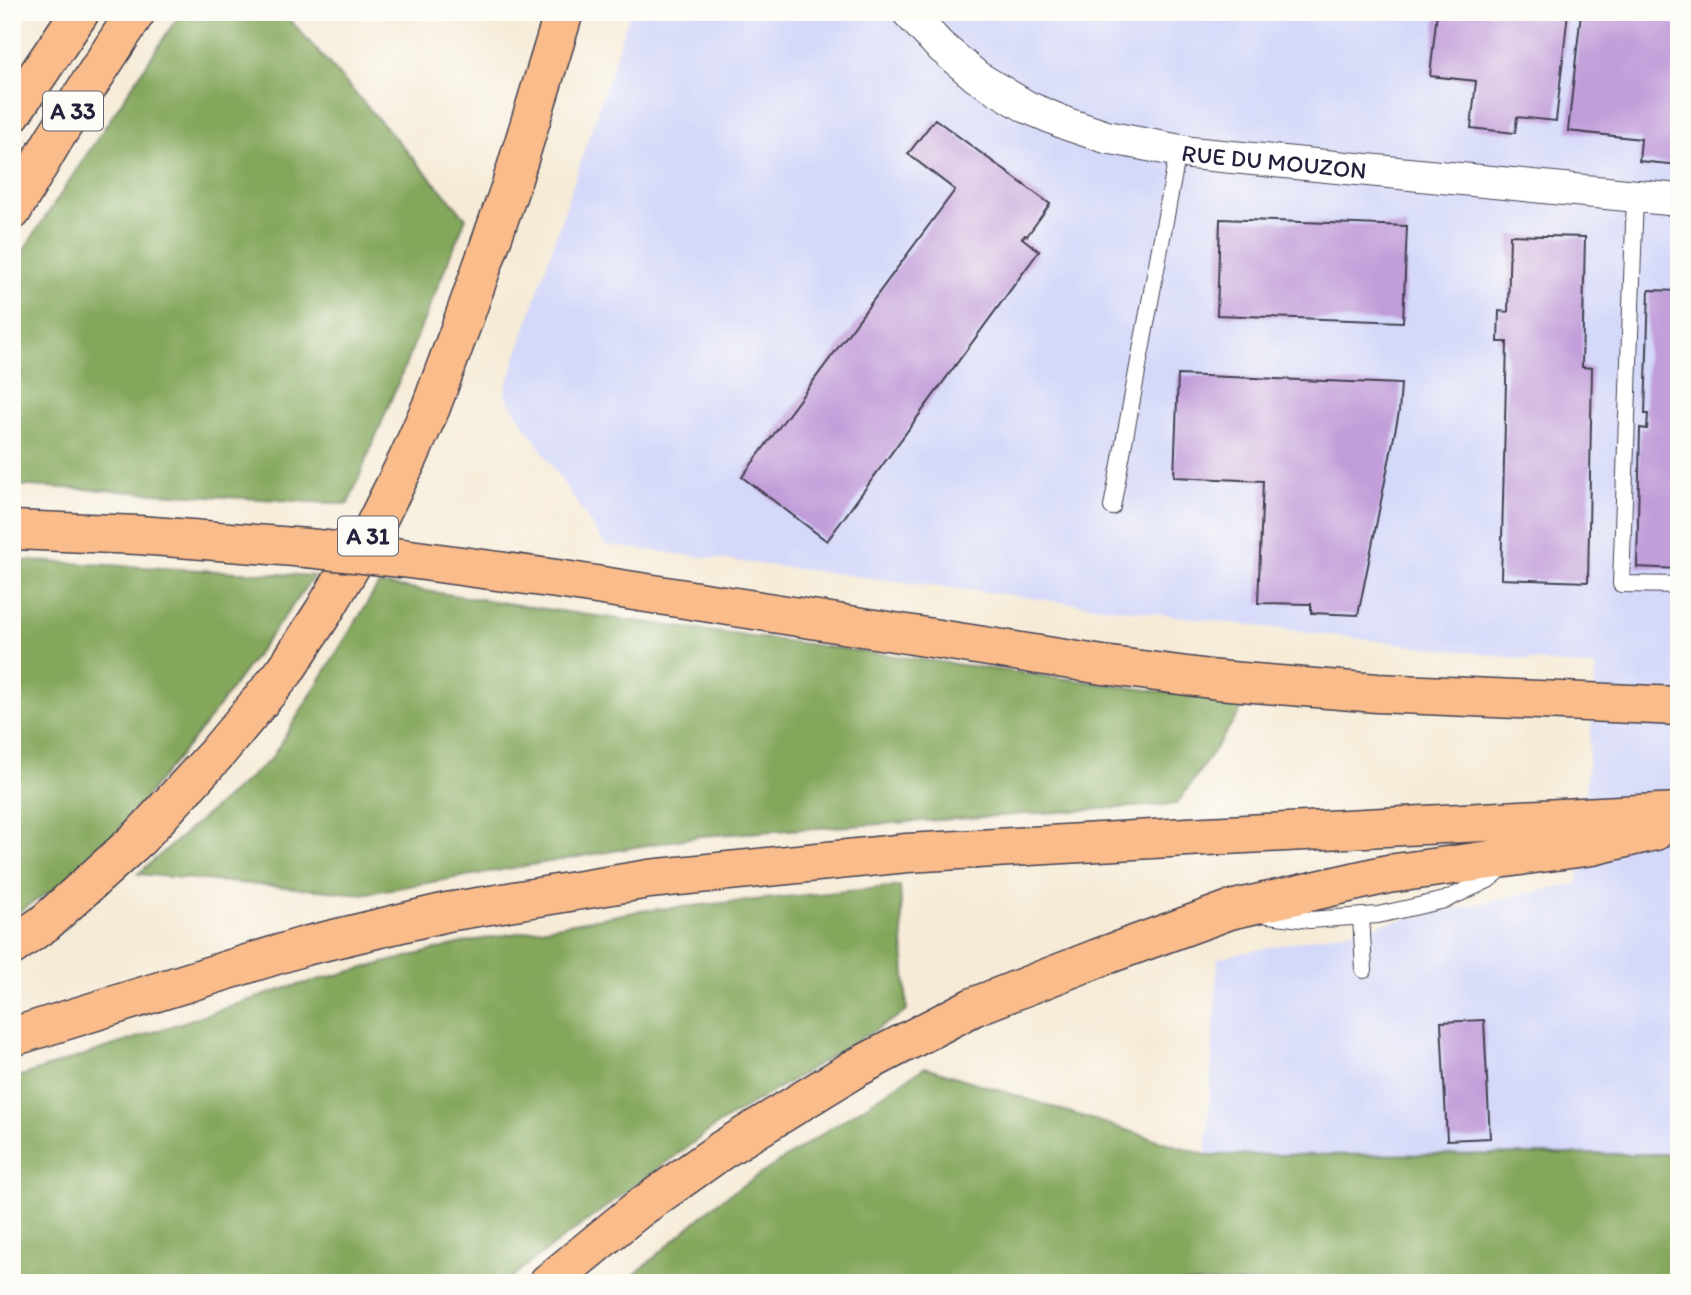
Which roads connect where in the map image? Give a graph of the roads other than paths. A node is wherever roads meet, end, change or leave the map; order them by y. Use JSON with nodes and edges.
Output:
{"nodes":[{"id":1,"x":80,"y":12,"type":"edge"},
{"id":2,"x":136,"y":12,"type":"edge"},
{"id":3,"x":564,"y":12,"type":"edge"},
{"id":4,"x":908,"y":12,"type":"edge"},
{"id":5,"x":12,"y":113,"type":"edge"},
{"id":6,"x":1178,"y":151,"type":"junction"},
{"id":7,"x":1635,"y":196,"type":"junction"},
{"id":8,"x":1679,"y":200,"type":"edge"},
{"id":9,"x":12,"y":211,"type":"edge"},
{"id":10,"x":1112,"y":507,"type":"dead end"},
{"id":11,"x":12,"y":530,"type":"edge"},
{"id":12,"x":1679,"y":585,"type":"edge"},
{"id":13,"x":1679,"y":706,"type":"edge"},
{"id":14,"x":1679,"y":812,"type":"edge"},
{"id":15,"x":1679,"y":825,"type":"edge"},
{"id":16,"x":1517,"y":856,"type":"junction"},
{"id":17,"x":1230,"y":911,"type":"junction"},
{"id":18,"x":1361,"y":916,"type":"junction"},
{"id":19,"x":12,"y":946,"type":"edge"},
{"id":20,"x":1364,"y":970,"type":"dead end"},
{"id":21,"x":12,"y":1037,"type":"edge"},
{"id":22,"x":548,"y":1283,"type":"edge"}],
"edges":[{"from":1,"to":5,"type":"highway","number":"A 33"},
{"from":2,"to":9,"type":"highway","number":"A 33"},
{"from":3,"to":19,"type":"highway","number":"A 31"},
{"from":4,"to":6,"type":"street","name":"RUE DU MOUZON"},
{"from":6,"to":7,"type":"street","name":"RUE DU MOUZON"},
{"from":6,"to":10,"type":"lane"},
{"from":7,"to":8,"type":"street","name":"RUE DU MOUZON"},
{"from":7,"to":12,"type":"lane"},
{"from":11,"to":13,"type":"highway","bridge":true},
{"from":14,"to":21,"type":"highway"},
{"from":15,"to":16,"type":"highway"},
{"from":16,"to":17,"type":"highway"},
{"from":16,"to":18,"type":"lane"},
{"from":17,"to":18,"type":"lane"},
{"from":17,"to":22,"type":"highway"},
{"from":18,"to":20,"type":"lane"}]}
